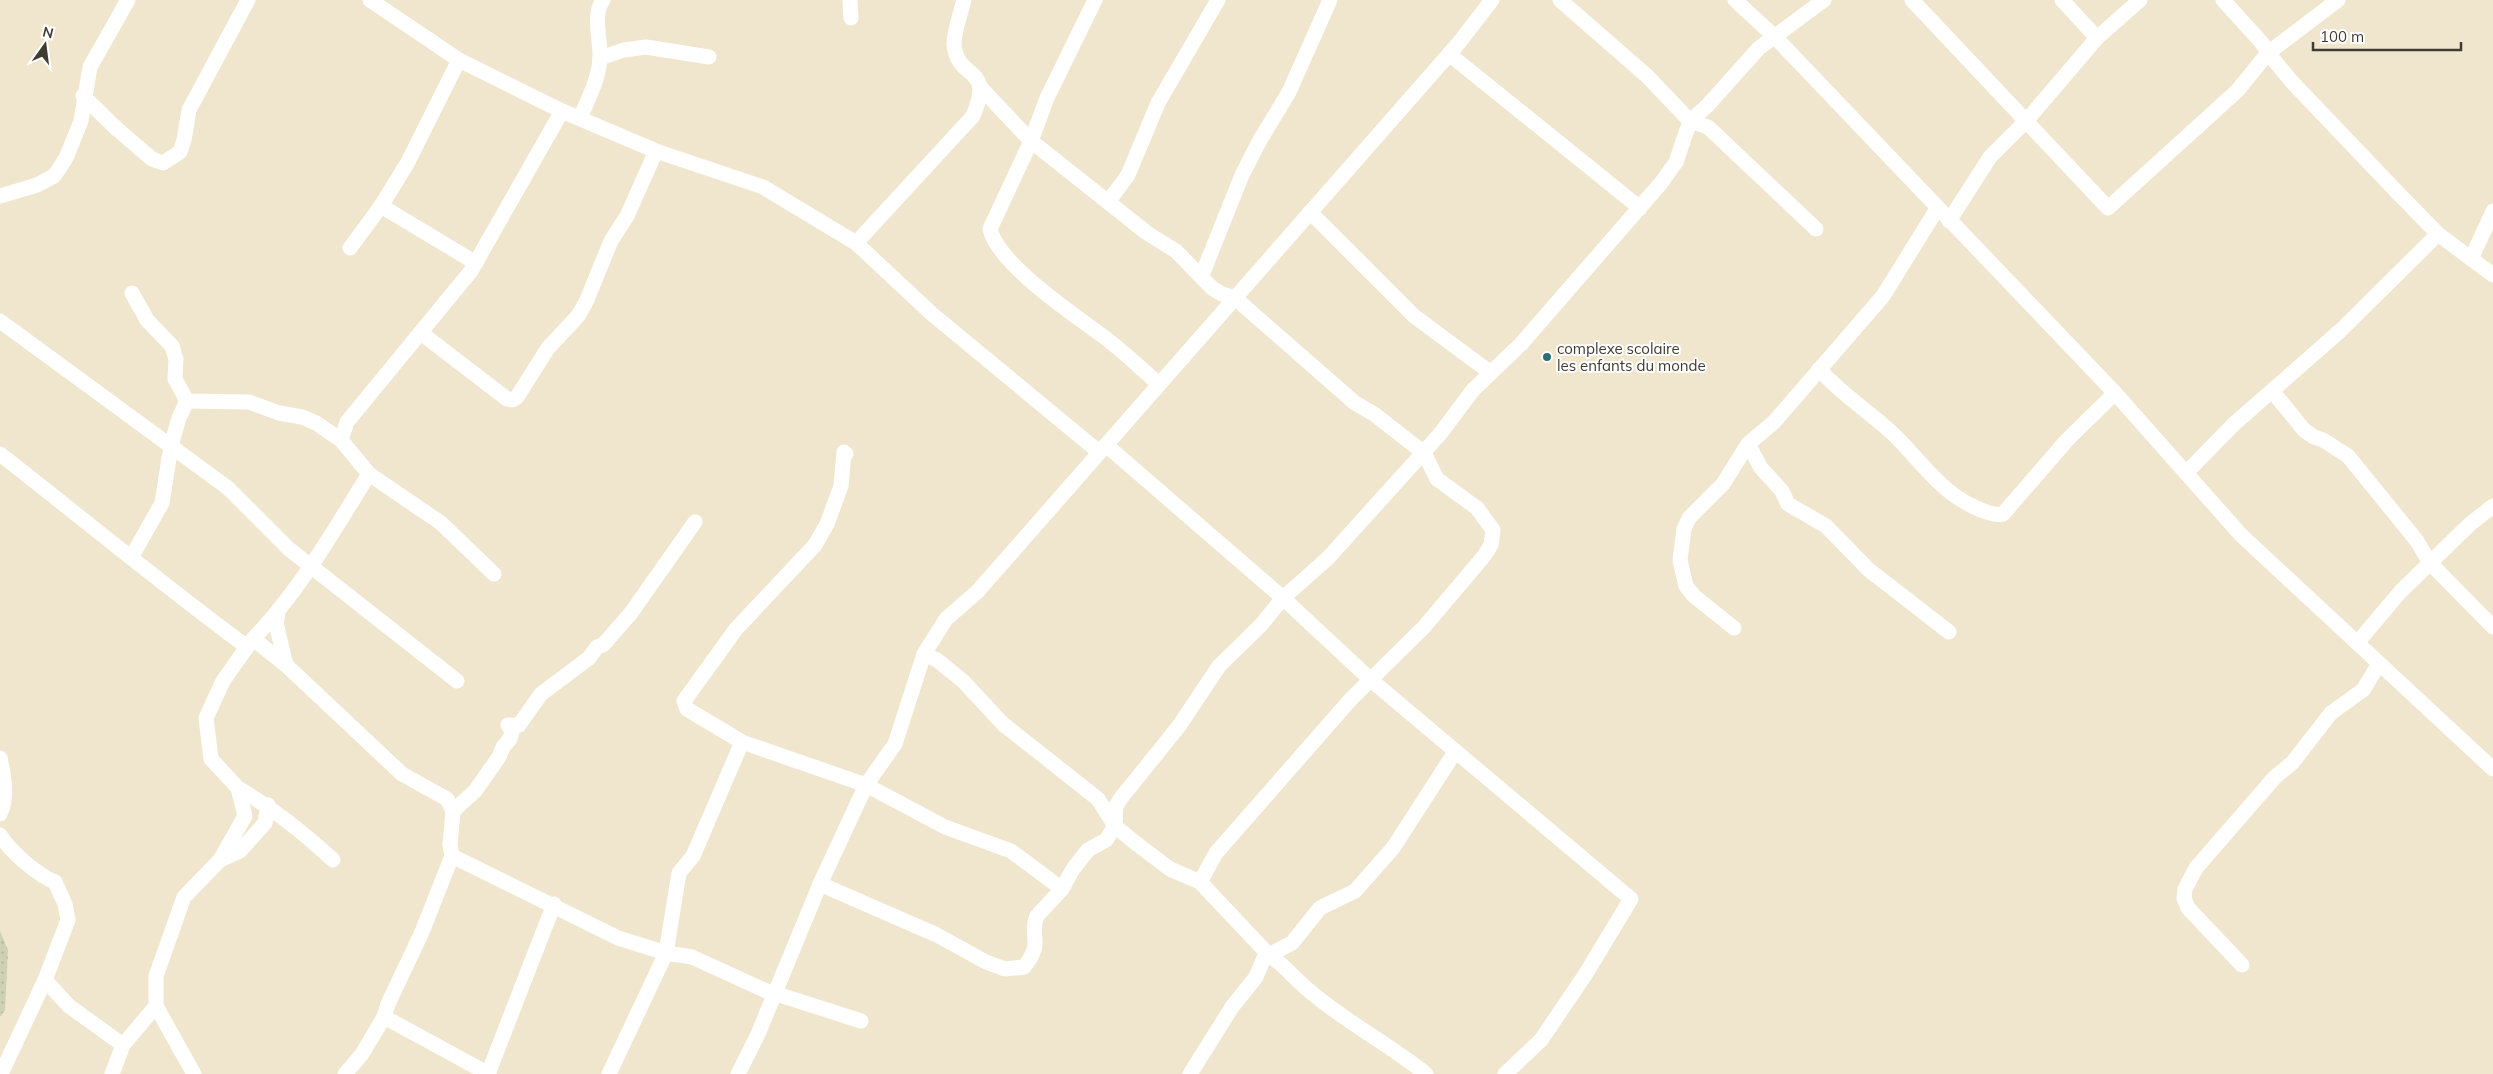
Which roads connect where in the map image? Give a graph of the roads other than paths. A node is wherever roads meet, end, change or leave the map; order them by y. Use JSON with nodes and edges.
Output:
{"nodes":[{"id":1,"x":128,"y":0,"type":"edge"},
{"id":2,"x":248,"y":0,"type":"edge"},
{"id":3,"x":370,"y":0,"type":"edge"},
{"id":4,"x":604,"y":0,"type":"edge"},
{"id":5,"x":850,"y":0,"type":"edge"},
{"id":6,"x":964,"y":0,"type":"edge"},
{"id":7,"x":1095,"y":0,"type":"edge"},
{"id":8,"x":1218,"y":0,"type":"edge"},
{"id":9,"x":1330,"y":0,"type":"edge"},
{"id":10,"x":1492,"y":0,"type":"edge"},
{"id":11,"x":1560,"y":0,"type":"edge"},
{"id":12,"x":1735,"y":0,"type":"edge"},
{"id":13,"x":1824,"y":0,"type":"edge"},
{"id":14,"x":1912,"y":0,"type":"edge"},
{"id":15,"x":2062,"y":0,"type":"edge"},
{"id":16,"x":2140,"y":0,"type":"edge"},
{"id":17,"x":2223,"y":0,"type":"edge"},
{"id":18,"x":2338,"y":0,"type":"edge"},
{"id":19,"x":851,"y":18,"type":"dead end"},
{"id":20,"x":1775,"y":37,"type":"junction"},
{"id":21,"x":2098,"y":38,"type":"junction"},
{"id":22,"x":2268,"y":53,"type":"junction"},
{"id":23,"x":1449,"y":54,"type":"junction"},
{"id":24,"x":709,"y":57,"type":"dead end"},
{"id":25,"x":600,"y":58,"type":"junction"},
{"id":26,"x":458,"y":60,"type":"junction"},
{"id":27,"x":981,"y":88,"type":"junction"},
{"id":28,"x":84,"y":96,"type":"junction"},
{"id":29,"x":562,"y":111,"type":"junction"},
{"id":30,"x":580,"y":118,"type":"junction"},
{"id":31,"x":1690,"y":120,"type":"junction"},
{"id":32,"x":2026,"y":120,"type":"junction"},
{"id":33,"x":1031,"y":141,"type":"junction"},
{"id":34,"x":656,"y":151,"type":"junction"},
{"id":35,"x":0,"y":196,"type":"edge"},
{"id":36,"x":1108,"y":202,"type":"junction"},
{"id":37,"x":381,"y":206,"type":"junction"},
{"id":38,"x":1640,"y":208,"type":"junction"},
{"id":39,"x":1937,"y":209,"type":"junction"},
{"id":40,"x":2493,"y":211,"type":"edge"},
{"id":41,"x":1310,"y":212,"type":"junction"},
{"id":42,"x":1949,"y":222,"type":"junction"},
{"id":43,"x":1816,"y":229,"type":"dead end"},
{"id":44,"x":2438,"y":234,"type":"junction"},
{"id":45,"x":856,"y":243,"type":"junction"},
{"id":46,"x":350,"y":248,"type":"dead end"},
{"id":47,"x":2471,"y":259,"type":"junction"},
{"id":48,"x":476,"y":263,"type":"junction"},
{"id":49,"x":1202,"y":275,"type":"junction"},
{"id":50,"x":2493,"y":275,"type":"edge"},
{"id":51,"x":132,"y":293,"type":"dead end"},
{"id":52,"x":1235,"y":298,"type":"junction"},
{"id":53,"x":0,"y":321,"type":"edge"},
{"id":54,"x":421,"y":333,"type":"junction"},
{"id":55,"x":1819,"y":369,"type":"junction"},
{"id":56,"x":1491,"y":373,"type":"junction"},
{"id":57,"x":1159,"y":384,"type":"junction"},
{"id":58,"x":2273,"y":392,"type":"junction"},
{"id":59,"x":2115,"y":393,"type":"junction"},
{"id":60,"x":187,"y":401,"type":"junction"},
{"id":61,"x":341,"y":440,"type":"junction"},
{"id":62,"x":1748,"y":444,"type":"junction"},
{"id":63,"x":171,"y":446,"type":"junction"},
{"id":64,"x":1103,"y":448,"type":"junction"},
{"id":65,"x":1424,"y":452,"type":"junction"},
{"id":66,"x":0,"y":454,"type":"edge"},
{"id":67,"x":846,"y":454,"type":"dead end"},
{"id":68,"x":2186,"y":473,"type":"junction"},
{"id":69,"x":369,"y":474,"type":"junction"},
{"id":70,"x":2493,"y":506,"type":"edge"},
{"id":71,"x":695,"y":522,"type":"dead end"},
{"id":72,"x":132,"y":556,"type":"junction"},
{"id":73,"x":2430,"y":563,"type":"junction"},
{"id":74,"x":312,"y":567,"type":"junction"},
{"id":75,"x":494,"y":574,"type":"dead end"},
{"id":76,"x":1283,"y":598,"type":"junction"},
{"id":77,"x":278,"y":613,"type":"junction"},
{"id":78,"x":2493,"y":627,"type":"edge"},
{"id":79,"x":1734,"y":628,"type":"dead end"},
{"id":80,"x":1949,"y":632,"type":"dead end"},
{"id":81,"x":250,"y":643,"type":"junction"},
{"id":82,"x":2357,"y":643,"type":"junction"},
{"id":83,"x":924,"y":654,"type":"junction"},
{"id":84,"x":2378,"y":664,"type":"junction"},
{"id":85,"x":286,"y":665,"type":"junction"},
{"id":86,"x":457,"y":680,"type":"dead end"},
{"id":87,"x":1371,"y":680,"type":"junction"},
{"id":88,"x":742,"y":742,"type":"junction"},
{"id":89,"x":1455,"y":752,"type":"junction"},
{"id":90,"x":0,"y":758,"type":"edge"},
{"id":91,"x":2493,"y":769,"type":"edge"},
{"id":92,"x":866,"y":785,"type":"junction"},
{"id":93,"x":238,"y":788,"type":"junction"},
{"id":94,"x":268,"y":805,"type":"junction"},
{"id":95,"x":453,"y":811,"type":"junction"},
{"id":96,"x":0,"y":814,"type":"edge"},
{"id":97,"x":1116,"y":826,"type":"junction"},
{"id":98,"x":0,"y":835,"type":"edge"},
{"id":99,"x":452,"y":856,"type":"junction"},
{"id":100,"x":220,"y":860,"type":"junction"},
{"id":101,"x":333,"y":860,"type":"dead end"},
{"id":102,"x":1200,"y":882,"type":"junction"},
{"id":103,"x":820,"y":884,"type":"junction"},
{"id":104,"x":1062,"y":889,"type":"junction"},
{"id":105,"x":554,"y":904,"type":"junction"},
{"id":106,"x":666,"y":953,"type":"junction"},
{"id":107,"x":1269,"y":955,"type":"junction"},
{"id":108,"x":2242,"y":965,"type":"dead end"},
{"id":109,"x":45,"y":980,"type":"junction"},
{"id":110,"x":774,"y":993,"type":"junction"},
{"id":111,"x":156,"y":1006,"type":"junction"},
{"id":112,"x":384,"y":1017,"type":"junction"},
{"id":113,"x":861,"y":1021,"type":"dead end"},
{"id":114,"x":123,"y":1044,"type":"junction"},
{"id":115,"x":1,"y":1074,"type":"edge"},
{"id":116,"x":112,"y":1074,"type":"edge"},
{"id":117,"x":194,"y":1074,"type":"edge"},
{"id":118,"x":345,"y":1074,"type":"edge"},
{"id":119,"x":488,"y":1074,"type":"edge"},
{"id":120,"x":609,"y":1074,"type":"edge"},
{"id":121,"x":738,"y":1074,"type":"edge"},
{"id":122,"x":1190,"y":1074,"type":"edge"},
{"id":123,"x":1426,"y":1074,"type":"edge"},
{"id":124,"x":1505,"y":1074,"type":"edge"}],
"edges":[{"from":1,"to":28,"type":"street"},
{"from":2,"to":28,"type":"street"},
{"from":3,"to":26,"type":"street"},
{"from":4,"to":25,"type":"street"},
{"from":5,"to":19,"type":"street"},
{"from":6,"to":27,"type":"street"},
{"from":7,"to":33,"type":"street"},
{"from":8,"to":36,"type":"street"},
{"from":9,"to":49,"type":"street"},
{"from":10,"to":23,"type":"street"},
{"from":11,"to":31,"type":"street"},
{"from":12,"to":20,"type":"street"},
{"from":13,"to":20,"type":"street"},
{"from":14,"to":32,"type":"street"},
{"from":15,"to":21,"type":"street"},
{"from":16,"to":21,"type":"street"},
{"from":17,"to":22,"type":"street"},
{"from":18,"to":22,"type":"street"},
{"from":20,"to":31,"type":"street"},
{"from":20,"to":39,"type":"street"},
{"from":21,"to":32,"type":"street"},
{"from":22,"to":32,"type":"street"},
{"from":22,"to":44,"type":"street"},
{"from":23,"to":38,"type":"street"},
{"from":23,"to":41,"type":"street"},
{"from":24,"to":25,"type":"street"},
{"from":25,"to":30,"type":"street"},
{"from":26,"to":29,"type":"street"},
{"from":26,"to":37,"type":"street"},
{"from":27,"to":33,"type":"street"},
{"from":27,"to":45,"type":"street"},
{"from":28,"to":35,"type":"street"},
{"from":29,"to":30,"type":"street"},
{"from":29,"to":48,"type":"street"},
{"from":30,"to":34,"type":"street"},
{"from":31,"to":38,"type":"street"},
{"from":31,"to":43,"type":"street"},
{"from":32,"to":42,"type":"street"},
{"from":33,"to":36,"type":"street"},
{"from":33,"to":57,"type":"street"},
{"from":34,"to":45,"type":"street"},
{"from":34,"to":54,"type":"street"},
{"from":36,"to":49,"type":"street"},
{"from":37,"to":46,"type":"street"},
{"from":37,"to":48,"type":"street"},
{"from":38,"to":56,"type":"street"},
{"from":39,"to":42,"type":"street"},
{"from":39,"to":55,"type":"street"},
{"from":40,"to":47,"type":"street"},
{"from":41,"to":52,"type":"street"},
{"from":41,"to":56,"type":"street"},
{"from":42,"to":59,"type":"street"},
{"from":44,"to":47,"type":"street"},
{"from":44,"to":58,"type":"street"},
{"from":45,"to":64,"type":"street"},
{"from":47,"to":50,"type":"street"},
{"from":48,"to":54,"type":"street"},
{"from":49,"to":52,"type":"street"},
{"from":51,"to":60,"type":"street"},
{"from":52,"to":57,"type":"street"},
{"from":52,"to":65,"type":"street"},
{"from":53,"to":63,"type":"street"},
{"from":54,"to":61,"type":"street"},
{"from":55,"to":59,"type":"street"},
{"from":55,"to":62,"type":"street"},
{"from":56,"to":65,"type":"street"},
{"from":57,"to":64,"type":"street"},
{"from":58,"to":68,"type":"street"},
{"from":58,"to":73,"type":"street"},
{"from":59,"to":68,"type":"street"},
{"from":60,"to":61,"type":"street"},
{"from":60,"to":63,"type":"street"},
{"from":61,"to":69,"type":"street"},
{"from":62,"to":79,"type":"street"},
{"from":62,"to":80,"type":"street"},
{"from":63,"to":72,"type":"street"},
{"from":63,"to":74,"type":"street"},
{"from":64,"to":76,"type":"street"},
{"from":64,"to":83,"type":"street"},
{"from":65,"to":76,"type":"street"},
{"from":65,"to":87,"type":"street"},
{"from":66,"to":72,"type":"street"},
{"from":67,"to":88,"type":"street"},
{"from":68,"to":82,"type":"street"},
{"from":69,"to":74,"type":"street"},
{"from":69,"to":75,"type":"street"},
{"from":70,"to":73,"type":"street"},
{"from":71,"to":95,"type":"street"},
{"from":72,"to":81,"type":"street"},
{"from":73,"to":78,"type":"street"},
{"from":73,"to":82,"type":"street"},
{"from":74,"to":77,"type":"street"},
{"from":74,"to":86,"type":"street"},
{"from":76,"to":87,"type":"street"},
{"from":76,"to":97,"type":"street"},
{"from":77,"to":81,"type":"street"},
{"from":77,"to":85,"type":"street"},
{"from":81,"to":85,"type":"street"},
{"from":81,"to":93,"type":"street"},
{"from":82,"to":84,"type":"street"},
{"from":83,"to":92,"type":"street"},
{"from":83,"to":97,"type":"street"},
{"from":84,"to":91,"type":"street"},
{"from":84,"to":108,"type":"street"},
{"from":85,"to":95,"type":"street"},
{"from":87,"to":89,"type":"street"},
{"from":87,"to":102,"type":"street"},
{"from":88,"to":92,"type":"street"},
{"from":88,"to":106,"type":"street"},
{"from":89,"to":107,"type":"street"},
{"from":89,"to":124,"type":"street"},
{"from":90,"to":96,"type":"street"},
{"from":92,"to":103,"type":"street"},
{"from":92,"to":104,"type":"street"},
{"from":93,"to":94,"type":"street"},
{"from":93,"to":100,"type":"street"},
{"from":94,"to":100,"type":"street"},
{"from":94,"to":101,"type":"street"},
{"from":95,"to":99,"type":"street"},
{"from":97,"to":102,"type":"street"},
{"from":97,"to":104,"type":"street"},
{"from":98,"to":109,"type":"street"},
{"from":99,"to":105,"type":"street"},
{"from":99,"to":112,"type":"street"},
{"from":100,"to":111,"type":"street"},
{"from":102,"to":107,"type":"street"},
{"from":103,"to":104,"type":"street"},
{"from":103,"to":110,"type":"street"},
{"from":105,"to":106,"type":"street"},
{"from":105,"to":119,"type":"street"},
{"from":106,"to":110,"type":"street"},
{"from":106,"to":120,"type":"street"},
{"from":107,"to":122,"type":"street"},
{"from":107,"to":123,"type":"street"},
{"from":109,"to":114,"type":"street"},
{"from":109,"to":115,"type":"street"},
{"from":110,"to":113,"type":"street"},
{"from":110,"to":121,"type":"street"},
{"from":111,"to":114,"type":"street"},
{"from":111,"to":117,"type":"street"},
{"from":112,"to":118,"type":"street"},
{"from":112,"to":119,"type":"street"},
{"from":114,"to":116,"type":"street"}]}
